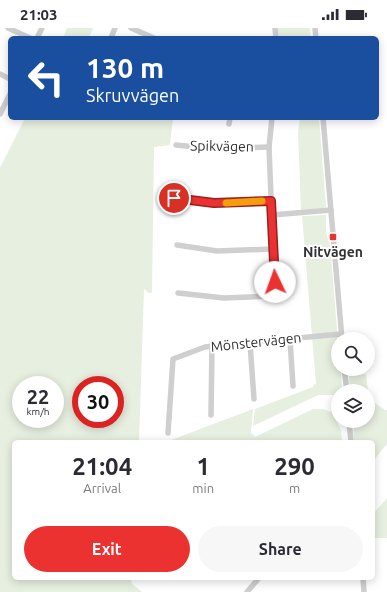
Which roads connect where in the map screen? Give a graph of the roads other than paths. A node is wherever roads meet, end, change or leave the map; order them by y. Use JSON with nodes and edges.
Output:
{"nodes":[{"id":1,"x":8,"y":28,"type":"edge"},
{"id":2,"x":131,"y":28,"type":"edge"},
{"id":3,"x":26,"y":36,"type":"edge"},
{"id":4,"x":149,"y":36,"type":"edge"},
{"id":5,"x":8,"y":98,"type":"edge"},
{"id":6,"x":0,"y":114,"type":"edge"},
{"id":7,"x":272,"y":120,"type":"edge"},
{"id":8,"x":323,"y":120,"type":"edge"},
{"id":9,"x":176,"y":144,"type":"dead end"},
{"id":10,"x":269,"y":147,"type":"junction"},
{"id":11,"x":174,"y":198,"type":"dead end"},
{"id":12,"x":271,"y":201,"type":"junction"},
{"id":13,"x":331,"y":210,"type":"junction"},
{"id":14,"x":272,"y":215,"type":"junction"},
{"id":15,"x":177,"y":245,"type":"dead end"},
{"id":16,"x":273,"y":249,"type":"junction"},
{"id":17,"x":178,"y":293,"type":"dead end"},
{"id":18,"x":341,"y":332,"type":"edge"},
{"id":19,"x":331,"y":337,"type":"edge"},
{"id":20,"x":290,"y":339,"type":"junction"},
{"id":21,"x":250,"y":343,"type":"junction"},
{"id":22,"x":212,"y":346,"type":"junction"},
{"id":23,"x":293,"y":386,"type":"dead end"},
{"id":24,"x":254,"y":399,"type":"dead end"},
{"id":25,"x":211,"y":415,"type":"dead end"},
{"id":26,"x":349,"y":428,"type":"edge"},
{"id":27,"x":168,"y":433,"type":"dead end"},
{"id":28,"x":350,"y":440,"type":"edge"},
{"id":29,"x":257,"y":580,"type":"edge"},
{"id":30,"x":363,"y":580,"type":"edge"},
{"id":31,"x":247,"y":592,"type":"edge"},
{"id":32,"x":364,"y":592,"type":"edge"}],
"edges":[{"from":1,"to":3,"type":"street"},
{"from":2,"to":4,"type":"street"},
{"from":5,"to":6,"type":"street"},
{"from":7,"to":10,"type":"street"},
{"from":8,"to":13,"type":"street"},
{"from":9,"to":10,"type":"street","name":"Spikvägen"},
{"from":10,"to":12,"type":"street"},
{"from":11,"to":12,"type":"street"},
{"from":12,"to":14,"type":"street"},
{"from":13,"to":14,"type":"street"},
{"from":13,"to":18,"type":"street"},
{"from":14,"to":16,"type":"street"},
{"from":15,"to":16,"type":"street"},
{"from":16,"to":17,"type":"street"},
{"from":19,"to":20,"type":"street","name":"Mönstervägen"},
{"from":20,"to":21,"type":"street","name":"Mönstervägen"},
{"from":20,"to":23,"type":"street"},
{"from":21,"to":22,"type":"street","name":"Mönstervägen"},
{"from":21,"to":24,"type":"street"},
{"from":22,"to":25,"type":"street"},
{"from":22,"to":27,"type":"street","name":"Mönstervägen"},
{"from":26,"to":28,"type":"street"},
{"from":29,"to":31,"type":"street"},
{"from":30,"to":32,"type":"street"}]}
